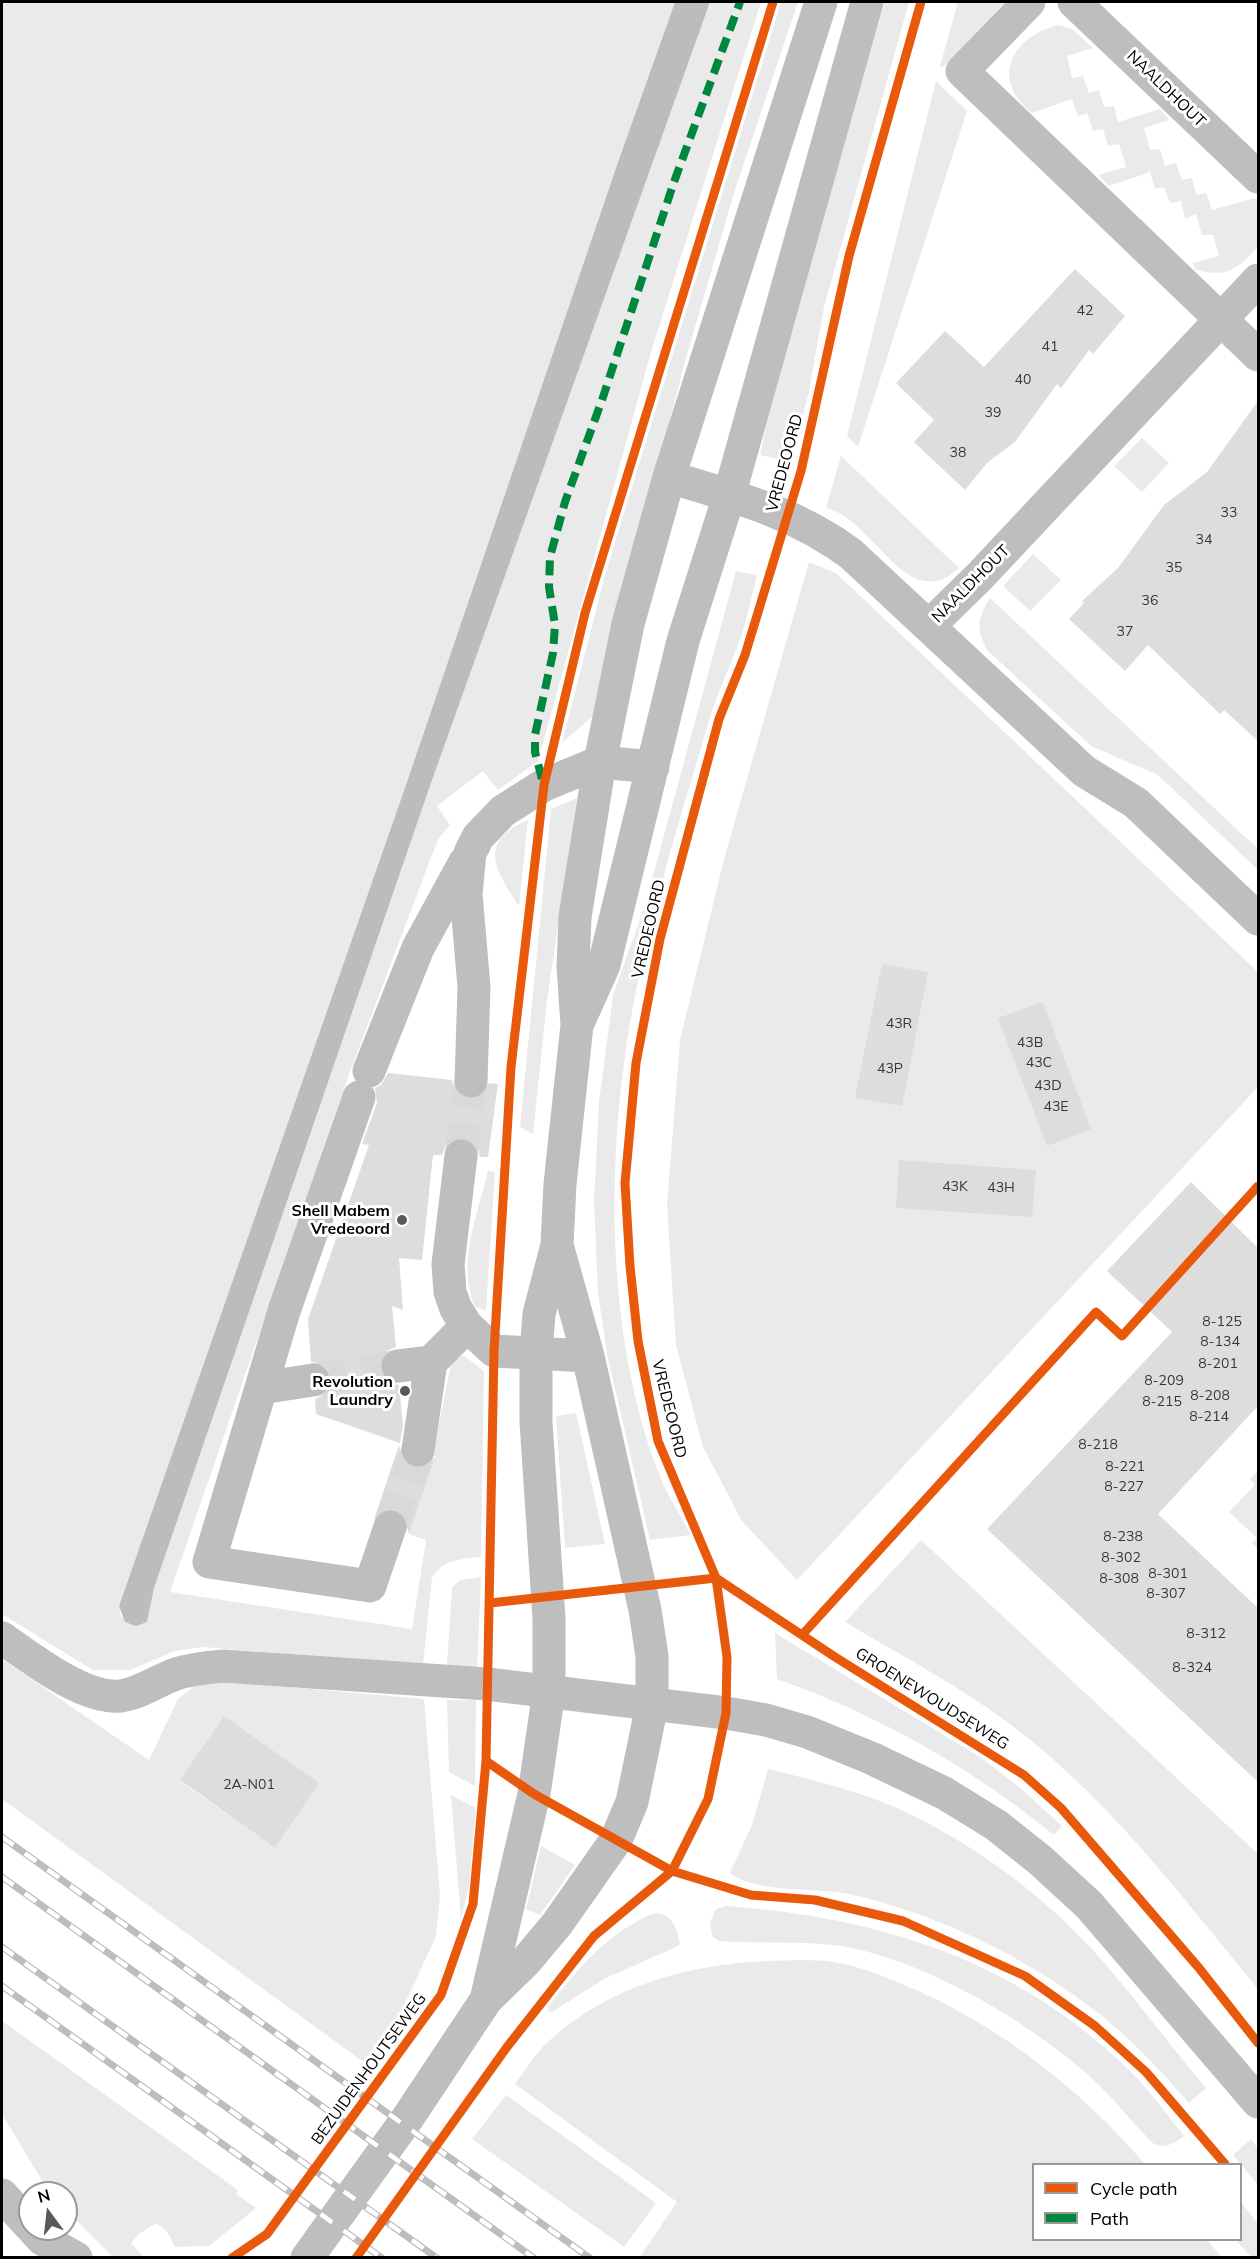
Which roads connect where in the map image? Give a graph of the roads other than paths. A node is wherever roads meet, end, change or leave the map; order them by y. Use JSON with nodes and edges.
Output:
{"nodes":[{"id":1,"x":821,"y":2,"type":"edge"},
{"id":2,"x":867,"y":2,"type":"edge"},
{"id":3,"x":1029,"y":2,"type":"edge"},
{"id":4,"x":1074,"y":2,"type":"edge"},
{"id":5,"x":1258,"y":177,"type":"edge"},
{"id":6,"x":1258,"y":280,"type":"edge"},
{"id":7,"x":1222,"y":320,"type":"junction"},
{"id":8,"x":1258,"y":355,"type":"edge"},
{"id":9,"x":669,"y":477,"type":"junction"},
{"id":10,"x":729,"y":496,"type":"junction"},
{"id":11,"x":929,"y":626,"type":"junction"},
{"id":12,"x":600,"y":762,"type":"junction"},
{"id":13,"x":653,"y":767,"type":"junction"},
{"id":14,"x":470,"y":853,"type":"junction"},
{"id":15,"x":1258,"y":919,"type":"edge"},
{"id":16,"x":577,"y":1025,"type":"junction"},
{"id":17,"x":471,"y":1081,"type":"tunnel mouth"},
{"id":18,"x":461,"y":1156,"type":"tunnel mouth"},
{"id":19,"x":557,"y":1245,"type":"junction"},
{"id":20,"x":467,"y":1326,"type":"junction"},
{"id":21,"x":536,"y":1353,"type":"junction"},
{"id":22,"x":588,"y":1356,"type":"junction"},
{"id":23,"x":431,"y":1362,"type":"junction"},
{"id":24,"x":398,"y":1366,"type":"tunnel mouth"},
{"id":25,"x":313,"y":1380,"type":"tunnel mouth"},
{"id":26,"x":261,"y":1388,"type":"junction"},
{"id":27,"x":418,"y":1450,"type":"tunnel mouth"},
{"id":28,"x":390,"y":1527,"type":"tunnel mouth"},
{"id":29,"x":2,"y":1638,"type":"edge"},
{"id":30,"x":549,"y":1691,"type":"junction"},
{"id":31,"x":652,"y":1705,"type":"junction"},
{"id":32,"x":486,"y":2000,"type":"junction"},
{"id":33,"x":1258,"y":2102,"type":"edge"},
{"id":34,"x":2,"y":2195,"type":"edge"},
{"id":35,"x":18,"y":2214,"type":"edge"},
{"id":36,"x":44,"y":2241,"type":"edge"},
{"id":37,"x":76,"y":2258,"type":"edge"},
{"id":38,"x":307,"y":2258,"type":"edge"}],
"edges":[{"from":1,"to":9,"type":"street"},
{"from":2,"to":10,"type":"street"},
{"from":3,"to":7,"type":"street"},
{"from":4,"to":5,"type":"street","name":"NAALDHOUT"},
{"from":6,"to":7,"type":"street","name":"NAALDHOUT"},
{"from":7,"to":8,"type":"street"},
{"from":7,"to":11,"type":"street","name":"NAALDHOUT"},
{"from":9,"to":10,"type":"street","name":"NAALDHOUT"},
{"from":9,"to":12,"type":"street"},
{"from":10,"to":11,"type":"street","name":"NAALDHOUT"},
{"from":10,"to":13,"type":"street"},
{"from":11,"to":15,"type":"street"},
{"from":12,"to":13,"type":"street"},
{"from":12,"to":14,"type":"street"},
{"from":12,"to":16,"type":"street"},
{"from":13,"to":16,"type":"street"},
{"from":14,"to":17,"type":"street"},
{"from":14,"to":26,"type":"street"},
{"from":16,"to":19,"type":"street"},
{"from":18,"to":20,"type":"street"},
{"from":19,"to":21,"type":"street"},
{"from":19,"to":22,"type":"street"},
{"from":20,"to":21,"type":"street"},
{"from":20,"to":23,"type":"street"},
{"from":21,"to":22,"type":"street"},
{"from":21,"to":30,"type":"street"},
{"from":22,"to":31,"type":"street"},
{"from":23,"to":24,"type":"street"},
{"from":23,"to":27,"type":"street"},
{"from":25,"to":26,"type":"street"},
{"from":26,"to":28,"type":"street"},
{"from":29,"to":30,"type":"street"},
{"from":30,"to":31,"type":"street"},
{"from":30,"to":32,"type":"street"},
{"from":31,"to":32,"type":"street"},
{"from":31,"to":33,"type":"street"},
{"from":32,"to":38,"type":"street"},
{"from":34,"to":35,"type":"street"},
{"from":36,"to":37,"type":"street"}]}
